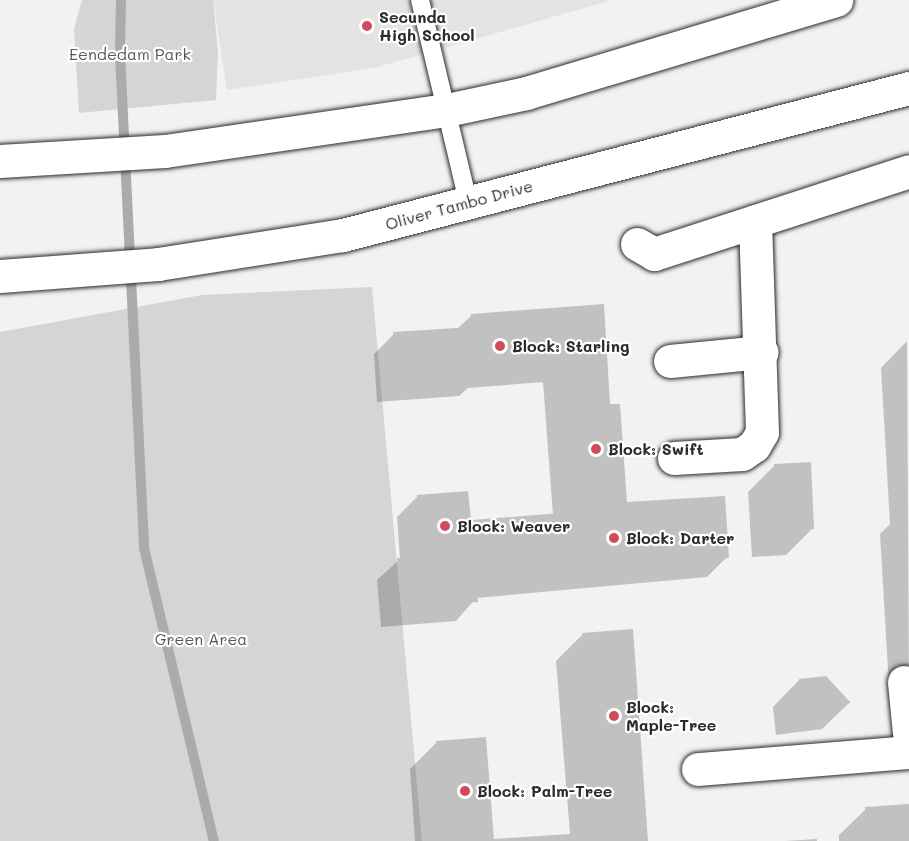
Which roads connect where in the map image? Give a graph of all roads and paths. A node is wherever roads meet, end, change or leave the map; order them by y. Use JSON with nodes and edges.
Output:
{"nodes":[{"id":1,"x":420,"y":0,"type":"edge"},
{"id":2,"x":836,"y":0,"type":"edge"},
{"id":3,"x":909,"y":88,"type":"edge"},
{"id":4,"x":447,"y":110,"type":"junction"},
{"id":5,"x":0,"y":161,"type":"edge"},
{"id":6,"x":909,"y":171,"type":"edge"},
{"id":7,"x":468,"y":202,"type":"junction"},
{"id":8,"x":755,"y":221,"type":"junction"},
{"id":9,"x":637,"y":244,"type":"dead end"},
{"id":10,"x":0,"y":276,"type":"edge"},
{"id":11,"x":762,"y":352,"type":"junction"},
{"id":12,"x":670,"y":361,"type":"dead end"},
{"id":13,"x":674,"y":458,"type":"dead end"},
{"id":14,"x":904,"y":682,"type":"dead end"},
{"id":15,"x":909,"y":733,"type":"edge"},
{"id":16,"x":909,"y":752,"type":"edge"},
{"id":17,"x":698,"y":769,"type":"dead end"}],
"edges":[{"from":1,"to":4,"type":"lane"},
{"from":2,"to":4,"type":"street"},
{"from":3,"to":7,"type":"street","name":"Oliver Tambo Drive"},
{"from":4,"to":5,"type":"street"},
{"from":4,"to":7,"type":"lane"},
{"from":6,"to":8,"type":"street"},
{"from":7,"to":10,"type":"street","name":"Oliver Tambo Drive"},
{"from":8,"to":9,"type":"street"},
{"from":8,"to":11,"type":"street"},
{"from":11,"to":12,"type":"street"},
{"from":11,"to":13,"type":"street"},
{"from":14,"to":15,"type":"street"},
{"from":16,"to":17,"type":"street"}]}
